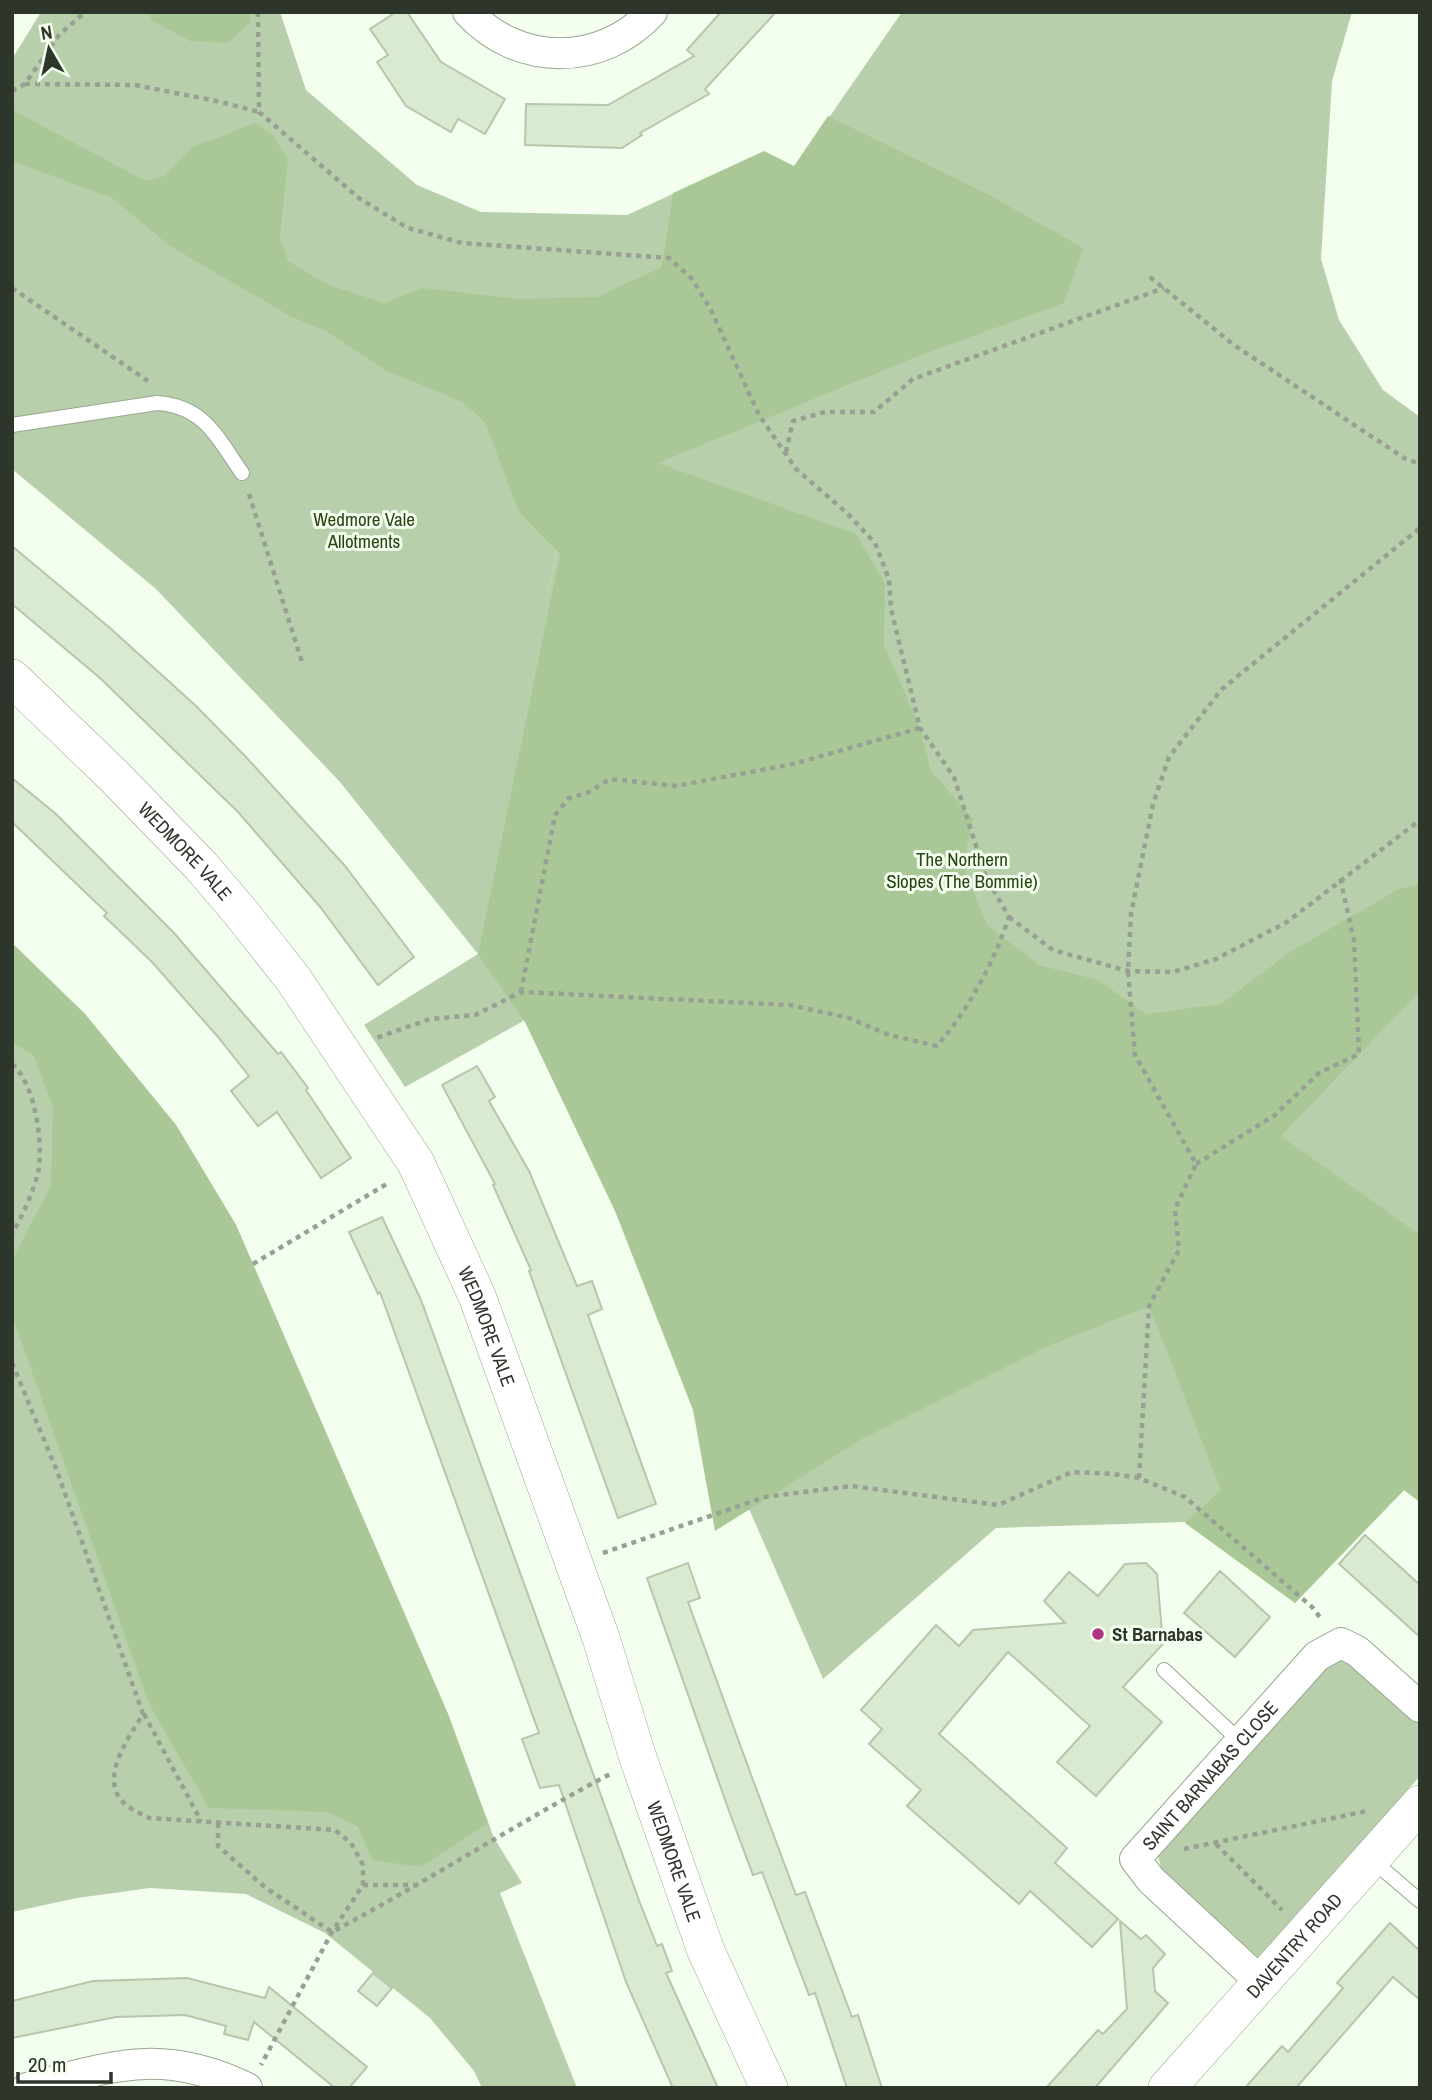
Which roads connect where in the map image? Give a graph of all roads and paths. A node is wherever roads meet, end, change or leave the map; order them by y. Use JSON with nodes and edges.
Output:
{"nodes":[{"id":1,"x":85,"y":12,"type":"edge"},
{"id":2,"x":258,"y":12,"type":"edge"},
{"id":3,"x":468,"y":12,"type":"edge"},
{"id":4,"x":652,"y":12,"type":"edge"},
{"id":5,"x":25,"y":84,"type":"junction"},
{"id":6,"x":12,"y":91,"type":"edge"},
{"id":7,"x":258,"y":112,"type":"junction"},
{"id":8,"x":1150,"y":277,"type":"dead end"},
{"id":9,"x":12,"y":288,"type":"edge"},
{"id":10,"x":1164,"y":288,"type":"junction"},
{"id":11,"x":176,"y":404,"type":"junction"},
{"id":12,"x":12,"y":425,"type":"edge"},
{"id":13,"x":786,"y":454,"type":"junction"},
{"id":14,"x":1420,"y":464,"type":"edge"},
{"id":15,"x":242,"y":473,"type":"joint"},
{"id":16,"x":1420,"y":528,"type":"edge"},
{"id":17,"x":302,"y":662,"type":"dead end"},
{"id":18,"x":12,"y":678,"type":"edge"},
{"id":19,"x":920,"y":728,"type":"junction"},
{"id":20,"x":1420,"y":820,"type":"edge"},
{"id":21,"x":1340,"y":878,"type":"junction"},
{"id":22,"x":1009,"y":917,"type":"junction"},
{"id":23,"x":1128,"y":971,"type":"junction"},
{"id":24,"x":521,"y":992,"type":"junction"},
{"id":25,"x":348,"y":1060,"type":"junction"},
{"id":26,"x":12,"y":1063,"type":"edge"},
{"id":27,"x":416,"y":1163,"type":"junction"},
{"id":28,"x":1196,"y":1164,"type":"junction"},
{"id":29,"x":12,"y":1234,"type":"edge"},
{"id":30,"x":253,"y":1264,"type":"dead end"},
{"id":31,"x":12,"y":1363,"type":"edge"},
{"id":32,"x":1139,"y":1478,"type":"junction"},
{"id":33,"x":574,"y":1562,"type":"junction"},
{"id":34,"x":1341,"y":1643,"type":"junction"},
{"id":35,"x":1164,"y":1670,"type":"dead end"},
{"id":36,"x":1420,"y":1707,"type":"edge"},
{"id":37,"x":144,"y":1714,"type":"junction"},
{"id":38,"x":1240,"y":1741,"type":"junction"},
{"id":39,"x":638,"y":1758,"type":"junction"},
{"id":40,"x":1413,"y":1812,"type":"edge"},
{"id":41,"x":201,"y":1821,"type":"junction"},
{"id":42,"x":218,"y":1823,"type":"junction"},
{"id":43,"x":1216,"y":1843,"type":"junction"},
{"id":44,"x":1135,"y":1859,"type":"junction"},
{"id":45,"x":1372,"y":1860,"type":"junction"},
{"id":46,"x":421,"y":1884,"type":"junction"},
{"id":47,"x":363,"y":1885,"type":"junction"},
{"id":48,"x":1420,"y":1901,"type":"edge"},
{"id":49,"x":332,"y":1932,"type":"junction"},
{"id":50,"x":1306,"y":1934,"type":"junction"},
{"id":51,"x":1262,"y":1983,"type":"junction"},
{"id":52,"x":252,"y":2079,"type":"edge"},
{"id":53,"x":26,"y":2088,"type":"edge"},
{"id":54,"x":769,"y":2088,"type":"edge"},
{"id":55,"x":1167,"y":2088,"type":"edge"}],
"edges":[{"from":1,"to":5,"type":"path"},
{"from":2,"to":7,"type":"path"},
{"from":3,"to":4,"type":"street"},
{"from":5,"to":6,"type":"path"},
{"from":5,"to":7,"type":"path"},
{"from":7,"to":13,"type":"path"},
{"from":8,"to":10,"type":"path"},
{"from":9,"to":11,"type":"path"},
{"from":10,"to":13,"type":"path"},
{"from":10,"to":14,"type":"path"},
{"from":11,"to":12,"type":"lane"},
{"from":11,"to":15,"type":"lane"},
{"from":13,"to":19,"type":"path"},
{"from":15,"to":17,"type":"path"},
{"from":16,"to":23,"type":"path"},
{"from":18,"to":25,"type":"street","name":"WEDMORE VALE"},
{"from":19,"to":22,"type":"path"},
{"from":19,"to":24,"type":"path"},
{"from":20,"to":21,"type":"path"},
{"from":21,"to":23,"type":"path"},
{"from":21,"to":28,"type":"path"},
{"from":22,"to":23,"type":"path"},
{"from":22,"to":24,"type":"path"},
{"from":23,"to":28,"type":"path"},
{"from":24,"to":25,"type":"path"},
{"from":25,"to":27,"type":"street","name":"WEDMORE VALE"},
{"from":26,"to":29,"type":"path"},
{"from":27,"to":30,"type":"path"},
{"from":27,"to":33,"type":"street","name":"WEDMORE VALE"},
{"from":28,"to":32,"type":"path"},
{"from":31,"to":37,"type":"path"},
{"from":32,"to":33,"type":"path"},
{"from":32,"to":34,"type":"path"},
{"from":33,"to":39,"type":"street","name":"WEDMORE VALE"},
{"from":34,"to":36,"type":"street"},
{"from":34,"to":38,"type":"street","name":"SAINT BARNABAS CLOSE"},
{"from":35,"to":38,"type":"lane"},
{"from":37,"to":41,"type":"path"},
{"from":37,"to":41,"type":"path"},
{"from":38,"to":44,"type":"street","name":"SAINT BARNABAS CLOSE"},
{"from":39,"to":46,"type":"path"},
{"from":39,"to":54,"type":"street","name":"WEDMORE VALE"},
{"from":40,"to":43,"type":"path"},
{"from":40,"to":45,"type":"street","name":"DAVENTRY ROAD"},
{"from":41,"to":42,"type":"path"},
{"from":42,"to":47,"type":"path"},
{"from":42,"to":49,"type":"path"},
{"from":43,"to":44,"type":"path"},
{"from":43,"to":50,"type":"path"},
{"from":44,"to":51,"type":"street","name":"SAINT BARNABAS CLOSE"},
{"from":45,"to":48,"type":"lane"},
{"from":45,"to":50,"type":"street","name":"DAVENTRY ROAD"},
{"from":46,"to":47,"type":"path"},
{"from":46,"to":49,"type":"path"},
{"from":47,"to":49,"type":"path"},
{"from":49,"to":52,"type":"path"},
{"from":50,"to":51,"type":"street","name":"DAVENTRY ROAD"},
{"from":51,"to":55,"type":"street","name":"DAVENTRY ROAD"},
{"from":52,"to":53,"type":"street"}]}
